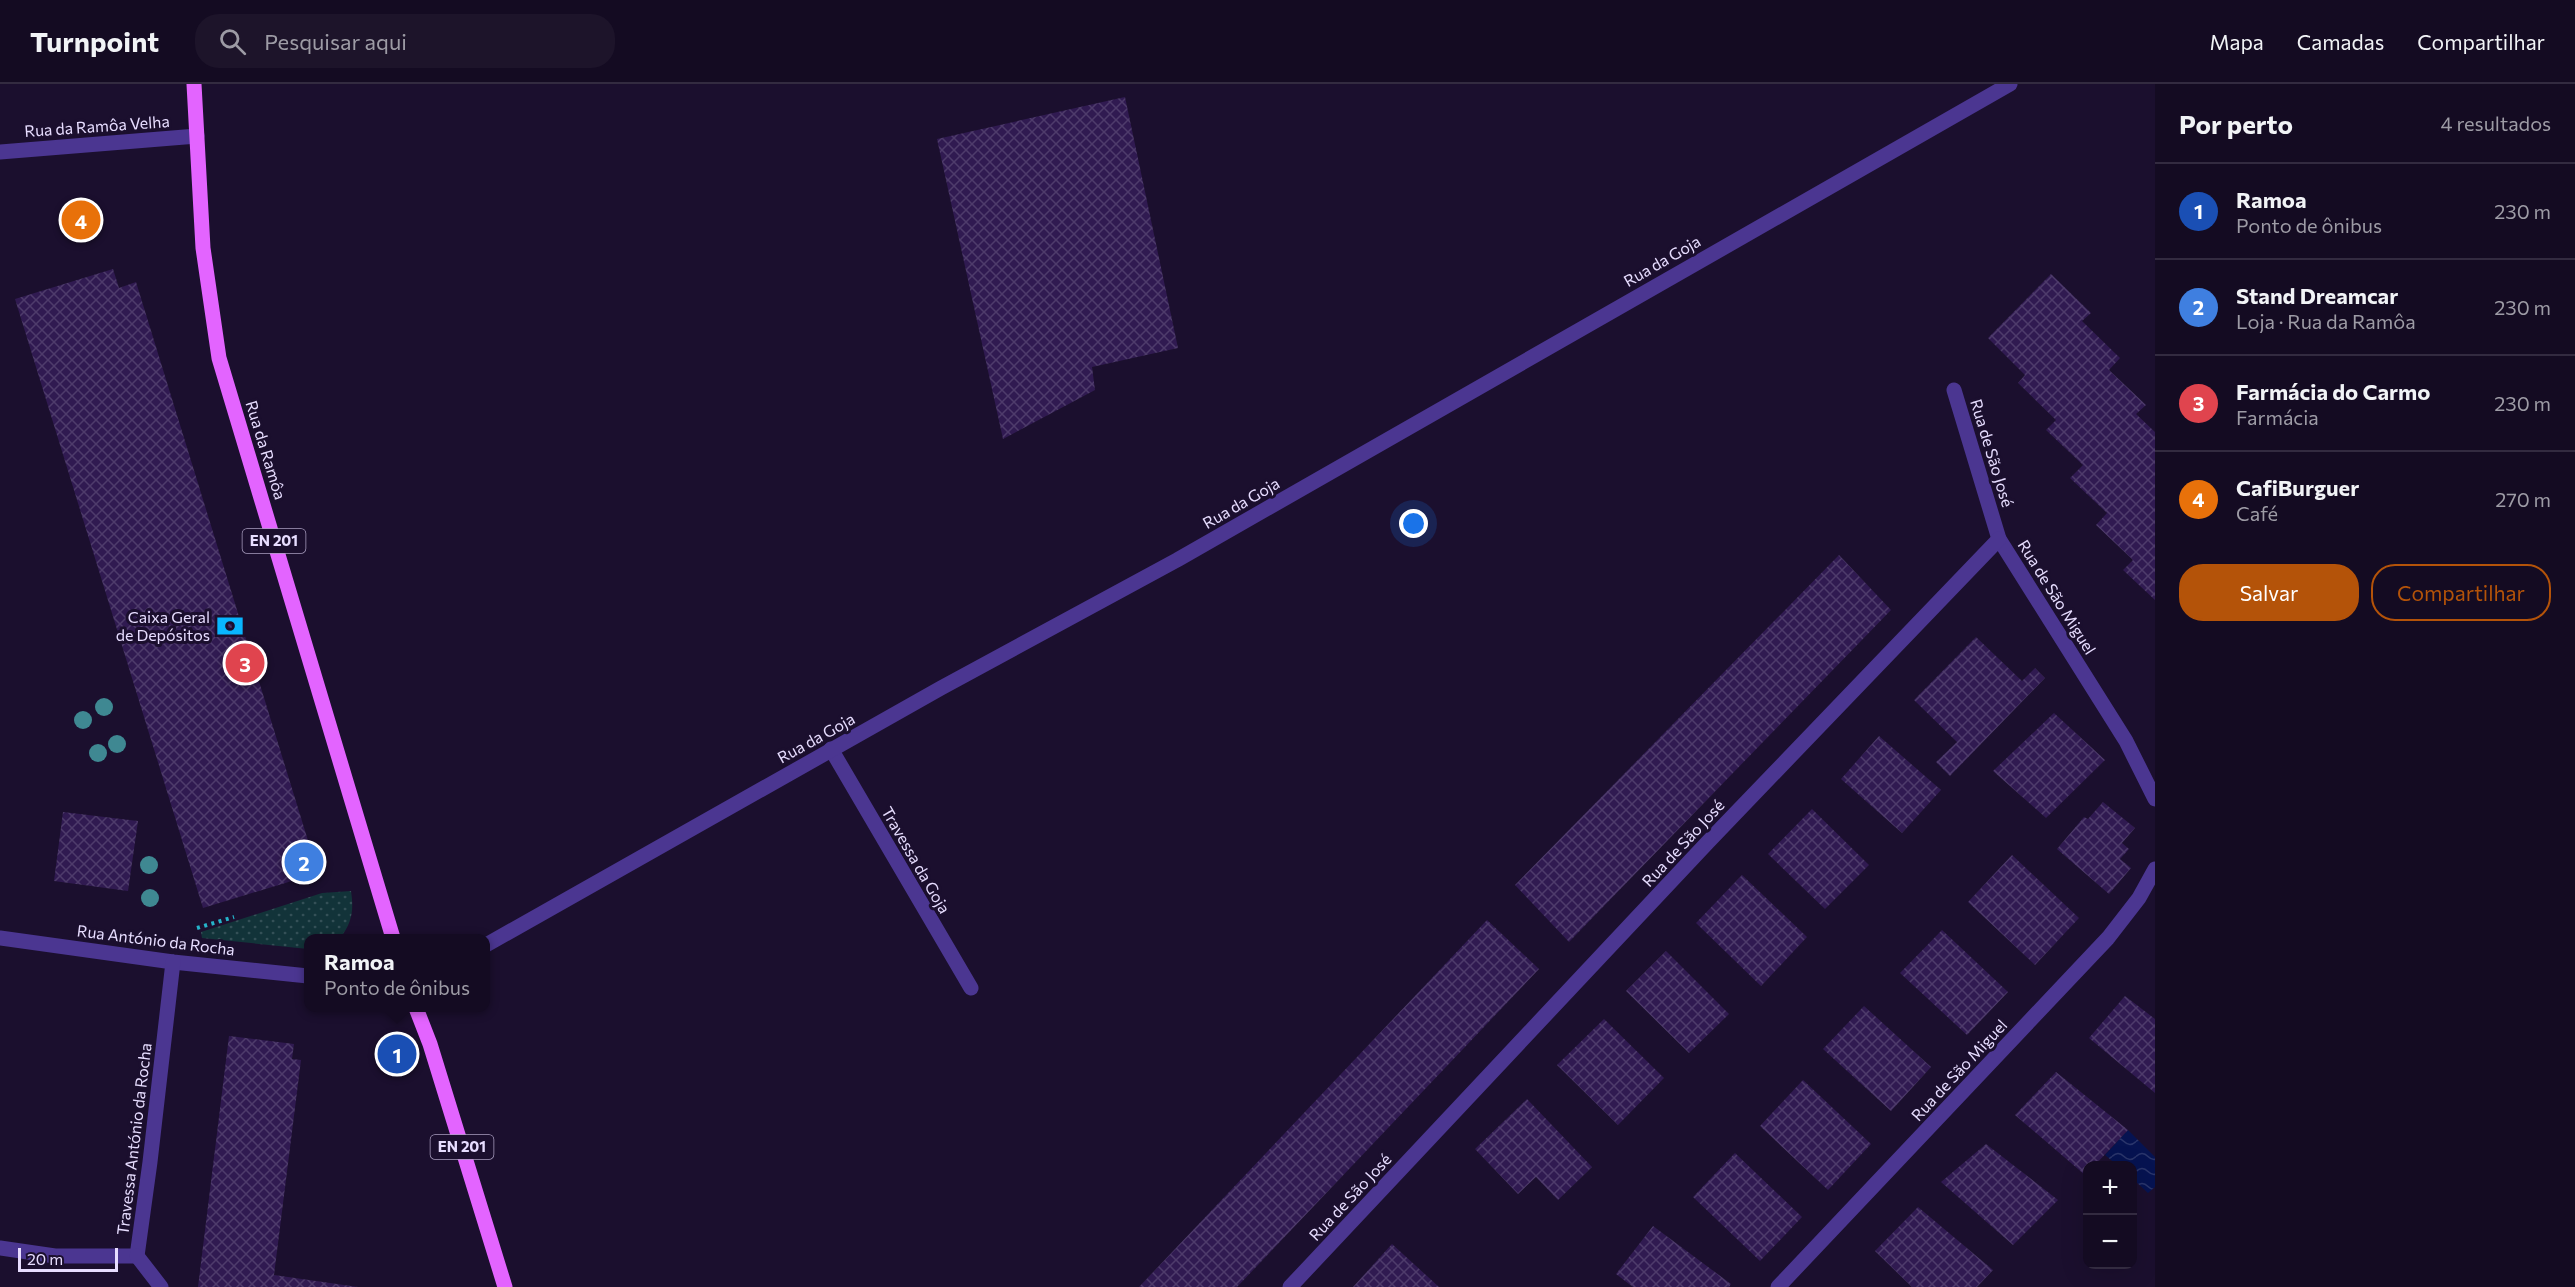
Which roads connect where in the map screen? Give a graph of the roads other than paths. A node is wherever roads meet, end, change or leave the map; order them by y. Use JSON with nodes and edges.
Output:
{"nodes":[{"id":1,"x":194,"y":84,"type":"edge"},
{"id":2,"x":2010,"y":84,"type":"edge"},
{"id":3,"x":197,"y":136,"type":"junction"},
{"id":4,"x":0,"y":152,"type":"edge"},
{"id":5,"x":1954,"y":390,"type":"dead end"},
{"id":6,"x":1999,"y":539,"type":"junction"},
{"id":7,"x":831,"y":750,"type":"junction"},
{"id":8,"x":2155,"y":799,"type":"edge"},
{"id":9,"x":2155,"y":869,"type":"edge"},
{"id":10,"x":392,"y":934,"type":"edge"},
{"id":11,"x":0,"y":938,"type":"edge"},
{"id":12,"x":490,"y":943,"type":"edge"},
{"id":13,"x":173,"y":962,"type":"junction"},
{"id":14,"x":304,"y":975,"type":"edge"},
{"id":15,"x":971,"y":988,"type":"dead end"},
{"id":16,"x":418,"y":1012,"type":"edge"},
{"id":17,"x":0,"y":1248,"type":"edge"},
{"id":18,"x":137,"y":1256,"type":"junction"},
{"id":19,"x":160,"y":1287,"type":"edge"},
{"id":20,"x":505,"y":1287,"type":"edge"},
{"id":21,"x":1290,"y":1287,"type":"edge"},
{"id":22,"x":1778,"y":1287,"type":"edge"}],
"edges":[{"from":1,"to":3,"type":"main road","number":"EN 201"},
{"from":2,"to":7,"type":"street","name":"Rua da Goja"},
{"from":3,"to":4,"type":"street","name":"Rua da Ramôa Velha"},
{"from":3,"to":10,"type":"main road","name":"Rua da Ramôa","number":"EN 201"},
{"from":5,"to":6,"type":"street","name":"Rua de São José"},
{"from":6,"to":8,"type":"street","name":"Rua de São Miguel"},
{"from":6,"to":21,"type":"street","name":"Rua de São José"},
{"from":7,"to":12,"type":"street","name":"Rua da Goja"},
{"from":7,"to":15,"type":"street","name":"Travessa da Goja"},
{"from":9,"to":22,"type":"street","name":"Rua de São Miguel"},
{"from":11,"to":13,"type":"street","name":"Rua António da Rocha"},
{"from":13,"to":14,"type":"street","name":"Rua António da Rocha"},
{"from":13,"to":18,"type":"street","name":"Travessa António da Rocha"},
{"from":16,"to":20,"type":"main road","number":"EN 201"},
{"from":17,"to":18,"type":"street","name":"Travessa António da Rocha"},
{"from":18,"to":19,"type":"street"}]}
